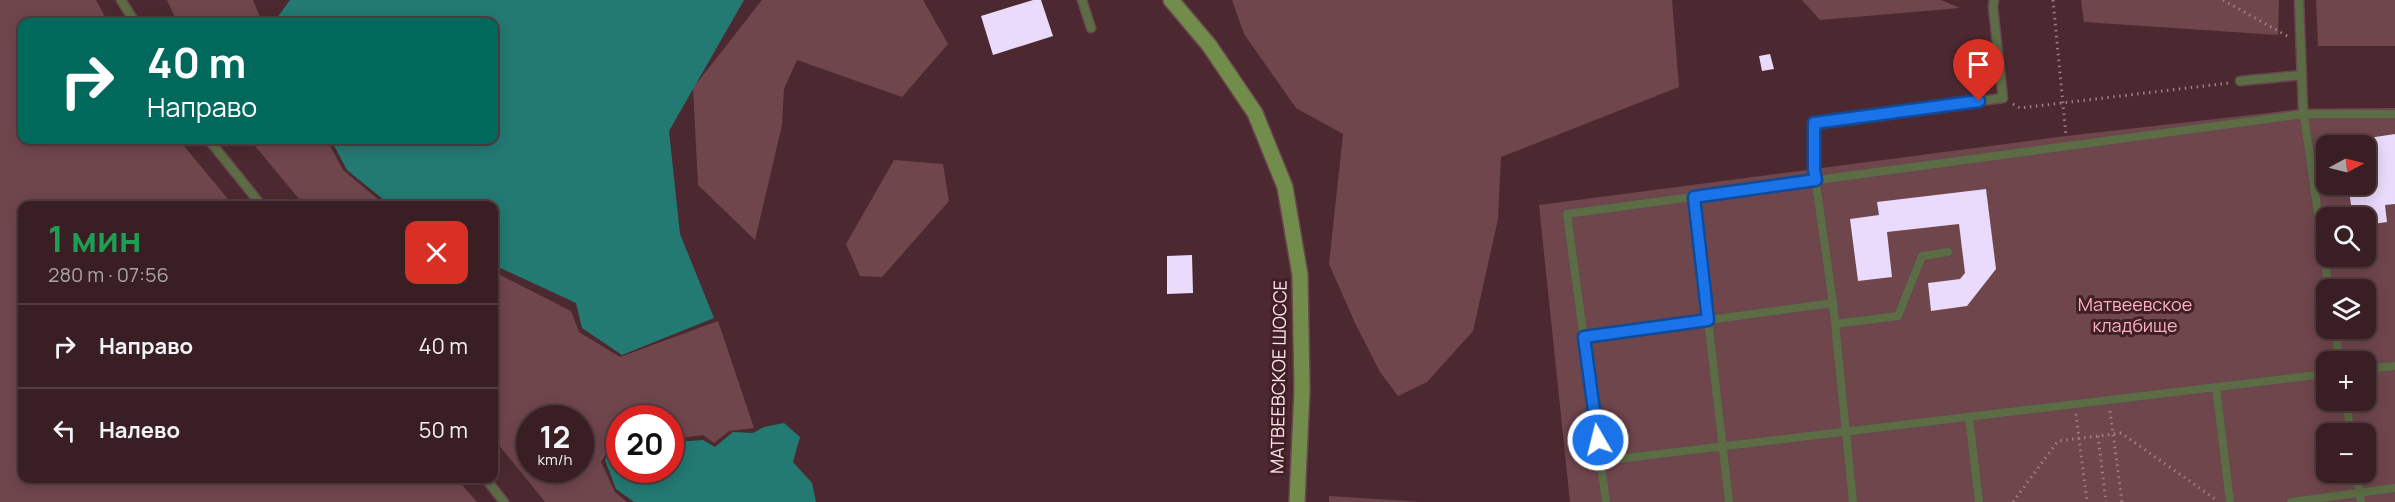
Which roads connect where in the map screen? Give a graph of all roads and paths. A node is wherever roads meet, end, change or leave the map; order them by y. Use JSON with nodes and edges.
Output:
{"nodes":[{"id":1,"x":121,"y":0,"type":"edge"},
{"id":2,"x":1082,"y":0,"type":"edge"},
{"id":3,"x":1171,"y":0,"type":"edge"},
{"id":4,"x":1994,"y":0,"type":"edge"},
{"id":5,"x":2053,"y":0,"type":"edge"},
{"id":6,"x":2223,"y":0,"type":"edge"},
{"id":7,"x":2299,"y":0,"type":"edge"},
{"id":8,"x":132,"y":18,"type":"edge"},
{"id":9,"x":1091,"y":27,"type":"dead end"},
{"id":10,"x":2301,"y":43,"type":"junction"},
{"id":11,"x":2302,"y":75,"type":"junction"},
{"id":12,"x":2240,"y":81,"type":"joint"},
{"id":13,"x":2003,"y":98,"type":"junction"},
{"id":14,"x":2063,"y":103,"type":"junction"},
{"id":15,"x":2304,"y":114,"type":"junction"},
{"id":16,"x":2395,"y":114,"type":"edge"},
{"id":17,"x":212,"y":144,"type":"edge"},
{"id":18,"x":2067,"y":146,"type":"junction"},
{"id":19,"x":1816,"y":180,"type":"junction"},
{"id":20,"x":1694,"y":197,"type":"junction"},
{"id":21,"x":258,"y":201,"type":"edge"},
{"id":22,"x":1948,"y":252,"type":"dead end"},
{"id":23,"x":2328,"y":279,"type":"edge"},
{"id":24,"x":1833,"y":303,"type":"junction"},
{"id":25,"x":1708,"y":320,"type":"junction"},
{"id":26,"x":1835,"y":324,"type":"junction"},
{"id":27,"x":1584,"y":337,"type":"junction"},
{"id":28,"x":2395,"y":366,"type":"edge"},
{"id":29,"x":2376,"y":368,"type":"edge"},
{"id":30,"x":2316,"y":375,"type":"edge"},
{"id":31,"x":2216,"y":387,"type":"junction"},
{"id":32,"x":2109,"y":400,"type":"junction"},
{"id":33,"x":2075,"y":404,"type":"junction"},
{"id":34,"x":1970,"y":417,"type":"junction"},
{"id":35,"x":1846,"y":432,"type":"junction"},
{"id":36,"x":2113,"y":434,"type":"junction"},
{"id":37,"x":2098,"y":436,"type":"junction"},
{"id":38,"x":2079,"y":438,"type":"junction"},
{"id":39,"x":1722,"y":447,"type":"junction"},
{"id":40,"x":1600,"y":461,"type":"junction"},
{"id":41,"x":489,"y":483,"type":"edge"},
{"id":42,"x":2395,"y":488,"type":"edge"},
{"id":43,"x":2360,"y":497,"type":"edge"},
{"id":44,"x":504,"y":502,"type":"edge"},
{"id":45,"x":1297,"y":502,"type":"edge"},
{"id":46,"x":1606,"y":502,"type":"edge"},
{"id":47,"x":1729,"y":502,"type":"edge"},
{"id":48,"x":1854,"y":502,"type":"edge"},
{"id":49,"x":1978,"y":502,"type":"edge"},
{"id":50,"x":2013,"y":502,"type":"edge"},
{"id":51,"x":2086,"y":502,"type":"edge"},
{"id":52,"x":2106,"y":502,"type":"edge"},
{"id":53,"x":2122,"y":502,"type":"edge"},
{"id":54,"x":2220,"y":502,"type":"edge"},
{"id":55,"x":2230,"y":502,"type":"edge"},
{"id":56,"x":2291,"y":502,"type":"edge"}],
"edges":[{"from":1,"to":8,"type":"lane"},
{"from":2,"to":9,"type":"lane"},
{"from":3,"to":45,"type":"main road","name":"МАТВЕЕВСКОЕ ШОССЕ"},
{"from":4,"to":13,"type":"lane"},
{"from":5,"to":14,"type":"path"},
{"from":6,"to":10,"type":"path"},
{"from":7,"to":10,"type":"lane"},
{"from":10,"to":11,"type":"lane"},
{"from":11,"to":12,"type":"lane"},
{"from":11,"to":15,"type":"lane"},
{"from":12,"to":14,"type":"path"},
{"from":13,"to":14,"type":"path"},
{"from":13,"to":19,"type":"lane"},
{"from":14,"to":18,"type":"path"},
{"from":15,"to":16,"type":"lane"},
{"from":15,"to":18,"type":"lane"},
{"from":15,"to":23,"type":"lane"},
{"from":17,"to":21,"type":"lane"},
{"from":18,"to":19,"type":"lane"},
{"from":19,"to":20,"type":"lane"},
{"from":19,"to":24,"type":"lane"},
{"from":20,"to":25,"type":"lane"},
{"from":20,"to":27,"type":"lane"},
{"from":22,"to":26,"type":"lane"},
{"from":24,"to":25,"type":"lane"},
{"from":24,"to":26,"type":"lane"},
{"from":25,"to":27,"type":"lane"},
{"from":25,"to":39,"type":"lane"},
{"from":26,"to":35,"type":"lane"},
{"from":27,"to":40,"type":"lane"},
{"from":28,"to":29,"type":"lane"},
{"from":30,"to":31,"type":"lane"},
{"from":31,"to":32,"type":"lane"},
{"from":31,"to":55,"type":"lane"},
{"from":32,"to":33,"type":"lane"},
{"from":32,"to":36,"type":"path"},
{"from":33,"to":34,"type":"lane"},
{"from":33,"to":38,"type":"path"},
{"from":34,"to":35,"type":"lane"},
{"from":34,"to":49,"type":"lane"},
{"from":35,"to":39,"type":"lane"},
{"from":35,"to":48,"type":"lane"},
{"from":36,"to":37,"type":"path"},
{"from":36,"to":53,"type":"path"},
{"from":36,"to":54,"type":"path"},
{"from":37,"to":38,"type":"path"},
{"from":37,"to":52,"type":"path"},
{"from":38,"to":50,"type":"path"},
{"from":38,"to":51,"type":"path"},
{"from":39,"to":40,"type":"lane"},
{"from":39,"to":47,"type":"lane"},
{"from":40,"to":46,"type":"lane"},
{"from":41,"to":44,"type":"lane"},
{"from":42,"to":43,"type":"lane"},
{"from":43,"to":56,"type":"lane"}]}
